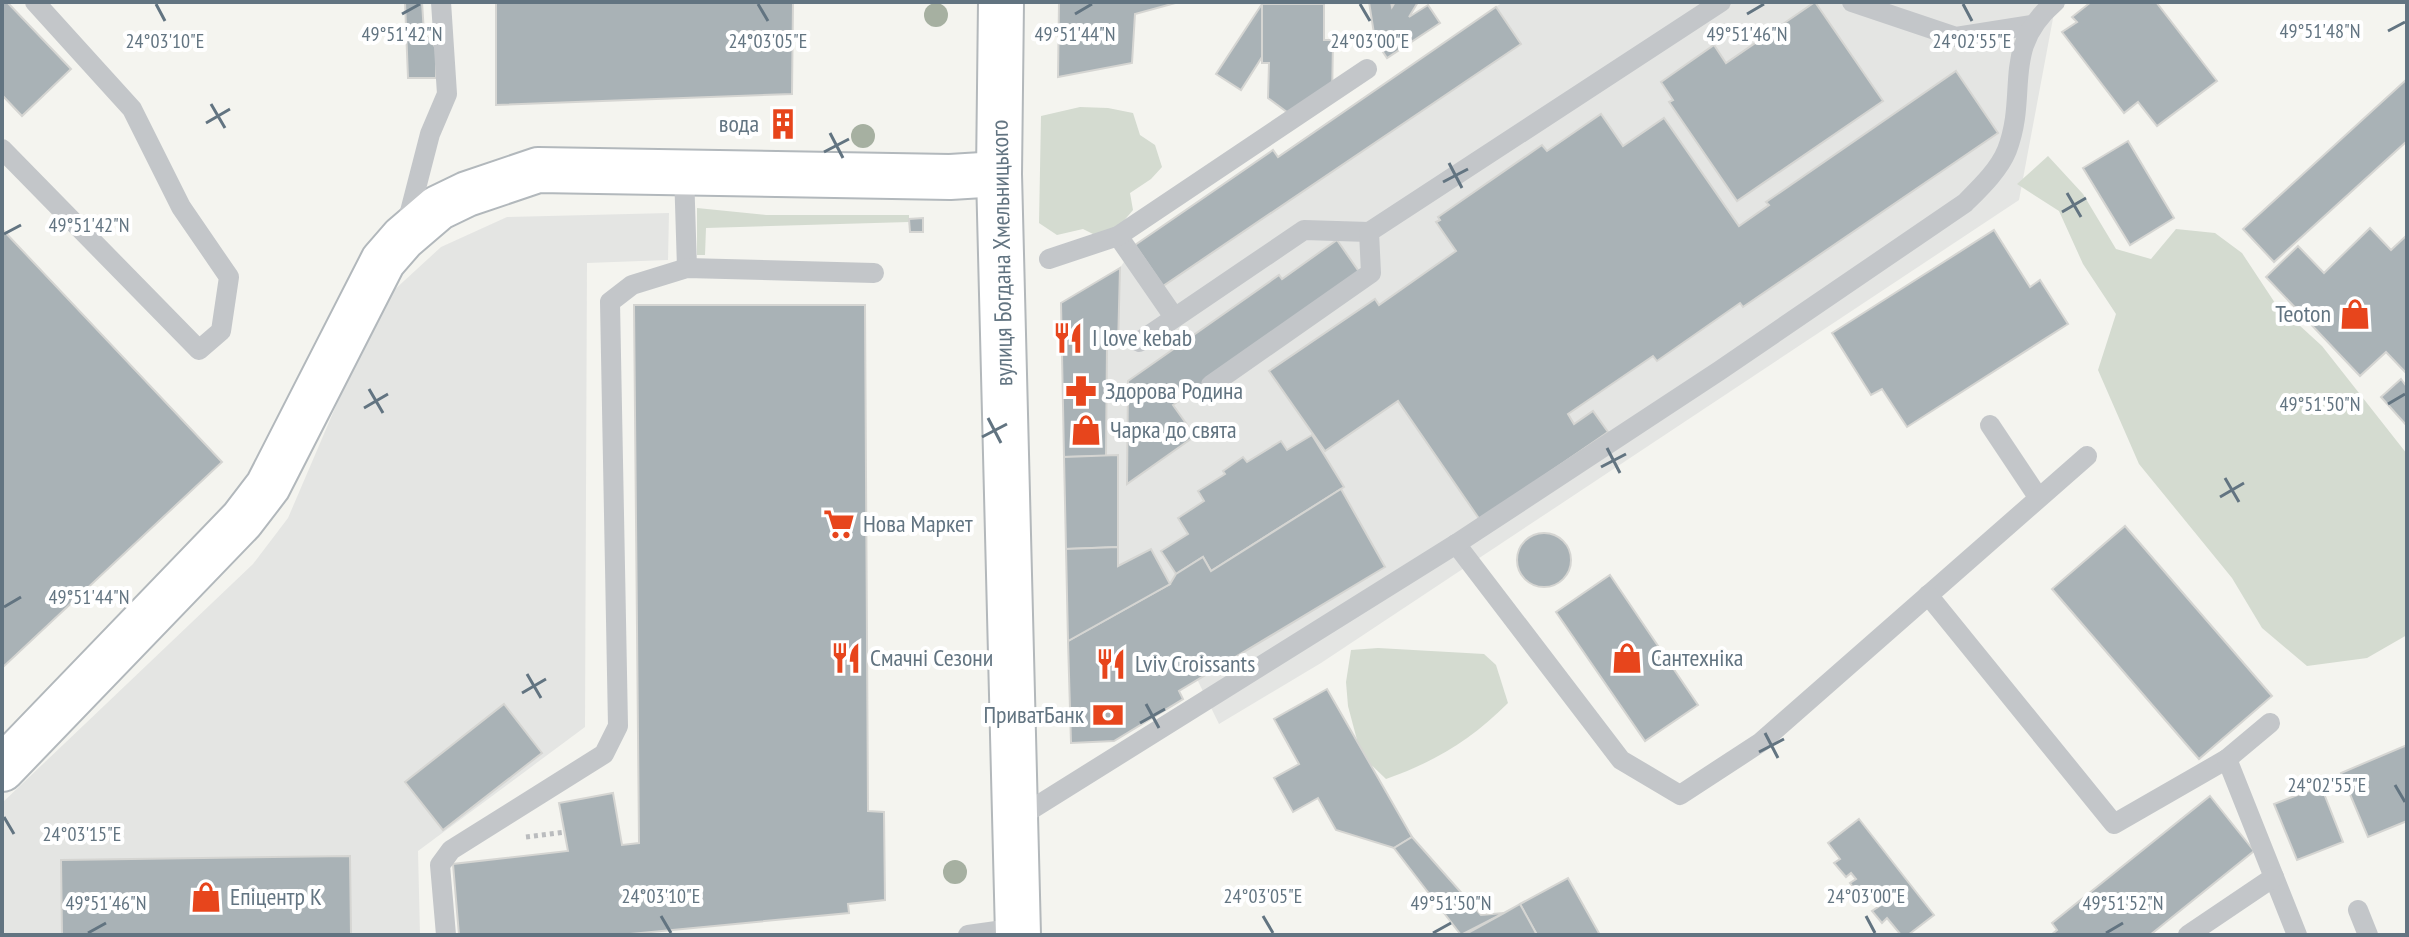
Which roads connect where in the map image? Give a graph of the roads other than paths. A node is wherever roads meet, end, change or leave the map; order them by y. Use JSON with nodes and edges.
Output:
{"nodes":[{"id":1,"x":35,"y":2,"type":"edge"},
{"id":2,"x":441,"y":2,"type":"edge"},
{"id":3,"x":1721,"y":2,"type":"edge"},
{"id":4,"x":1852,"y":2,"type":"edge"},
{"id":5,"x":2055,"y":2,"type":"edge"},
{"id":6,"x":994,"y":10,"type":"edge"},
{"id":7,"x":2032,"y":25,"type":"junction"},
{"id":8,"x":1367,"y":69,"type":"dead end"},
{"id":9,"x":2,"y":149,"type":"edge"},
{"id":10,"x":684,"y":172,"type":"junction"},
{"id":11,"x":999,"y":174,"type":"junction"},
{"id":12,"x":1369,"y":232,"type":"junction"},
{"id":13,"x":1118,"y":236,"type":"junction"},
{"id":14,"x":403,"y":238,"type":"junction"},
{"id":15,"x":1049,"y":259,"type":"dead end"},
{"id":16,"x":687,"y":268,"type":"junction"},
{"id":17,"x":874,"y":273,"type":"dead end"},
{"id":18,"x":1174,"y":317,"type":"junction"},
{"id":19,"x":1139,"y":342,"type":"dead end"},
{"id":20,"x":1211,"y":385,"type":"dead end"},
{"id":21,"x":1990,"y":425,"type":"dead end"},
{"id":22,"x":2087,"y":456,"type":"dead end"},
{"id":23,"x":2038,"y":497,"type":"junction"},
{"id":24,"x":1456,"y":544,"type":"junction"},
{"id":25,"x":1928,"y":595,"type":"junction"},
{"id":26,"x":2270,"y":723,"type":"dead end"},
{"id":27,"x":2227,"y":759,"type":"junction"},
{"id":28,"x":2,"y":769,"type":"edge"},
{"id":29,"x":1016,"y":819,"type":"junction"},
{"id":30,"x":2274,"y":877,"type":"junction"},
{"id":31,"x":2358,"y":910,"type":"dead end"},
{"id":32,"x":1018,"y":931,"type":"edge"},
{"id":33,"x":446,"y":935,"type":"edge"},
{"id":34,"x":968,"y":935,"type":"edge"},
{"id":35,"x":2188,"y":935,"type":"edge"},
{"id":36,"x":2297,"y":935,"type":"edge"},
{"id":37,"x":2368,"y":935,"type":"edge"}],
"edges":[{"from":1,"to":9,"type":"lane"},
{"from":2,"to":14,"type":"lane"},
{"from":3,"to":12,"type":"lane"},
{"from":4,"to":7,"type":"lane"},
{"from":5,"to":7,"type":"lane"},
{"from":6,"to":11,"type":"main road","name":"вулиця Богдана Хмельницького"},
{"from":7,"to":24,"type":"lane"},
{"from":8,"to":13,"type":"lane"},
{"from":10,"to":11,"type":"main road"},
{"from":10,"to":14,"type":"main road"},
{"from":10,"to":16,"type":"lane"},
{"from":11,"to":29,"type":"main road","name":"вулиця Богдана Хмельницького"},
{"from":12,"to":18,"type":"lane"},
{"from":12,"to":20,"type":"lane"},
{"from":13,"to":15,"type":"lane"},
{"from":13,"to":18,"type":"lane"},
{"from":14,"to":28,"type":"main road"},
{"from":16,"to":17,"type":"lane"},
{"from":16,"to":33,"type":"lane"},
{"from":18,"to":19,"type":"lane"},
{"from":21,"to":23,"type":"lane"},
{"from":22,"to":23,"type":"lane"},
{"from":23,"to":25,"type":"lane"},
{"from":24,"to":25,"type":"lane"},
{"from":24,"to":29,"type":"lane"},
{"from":25,"to":27,"type":"lane"},
{"from":26,"to":27,"type":"lane"},
{"from":27,"to":30,"type":"lane"},
{"from":29,"to":32,"type":"main road","name":"вулиця Богдана Хмельницького"},
{"from":30,"to":35,"type":"lane"},
{"from":30,"to":36,"type":"lane"},
{"from":31,"to":37,"type":"lane"},
{"from":32,"to":34,"type":"lane"}]}
